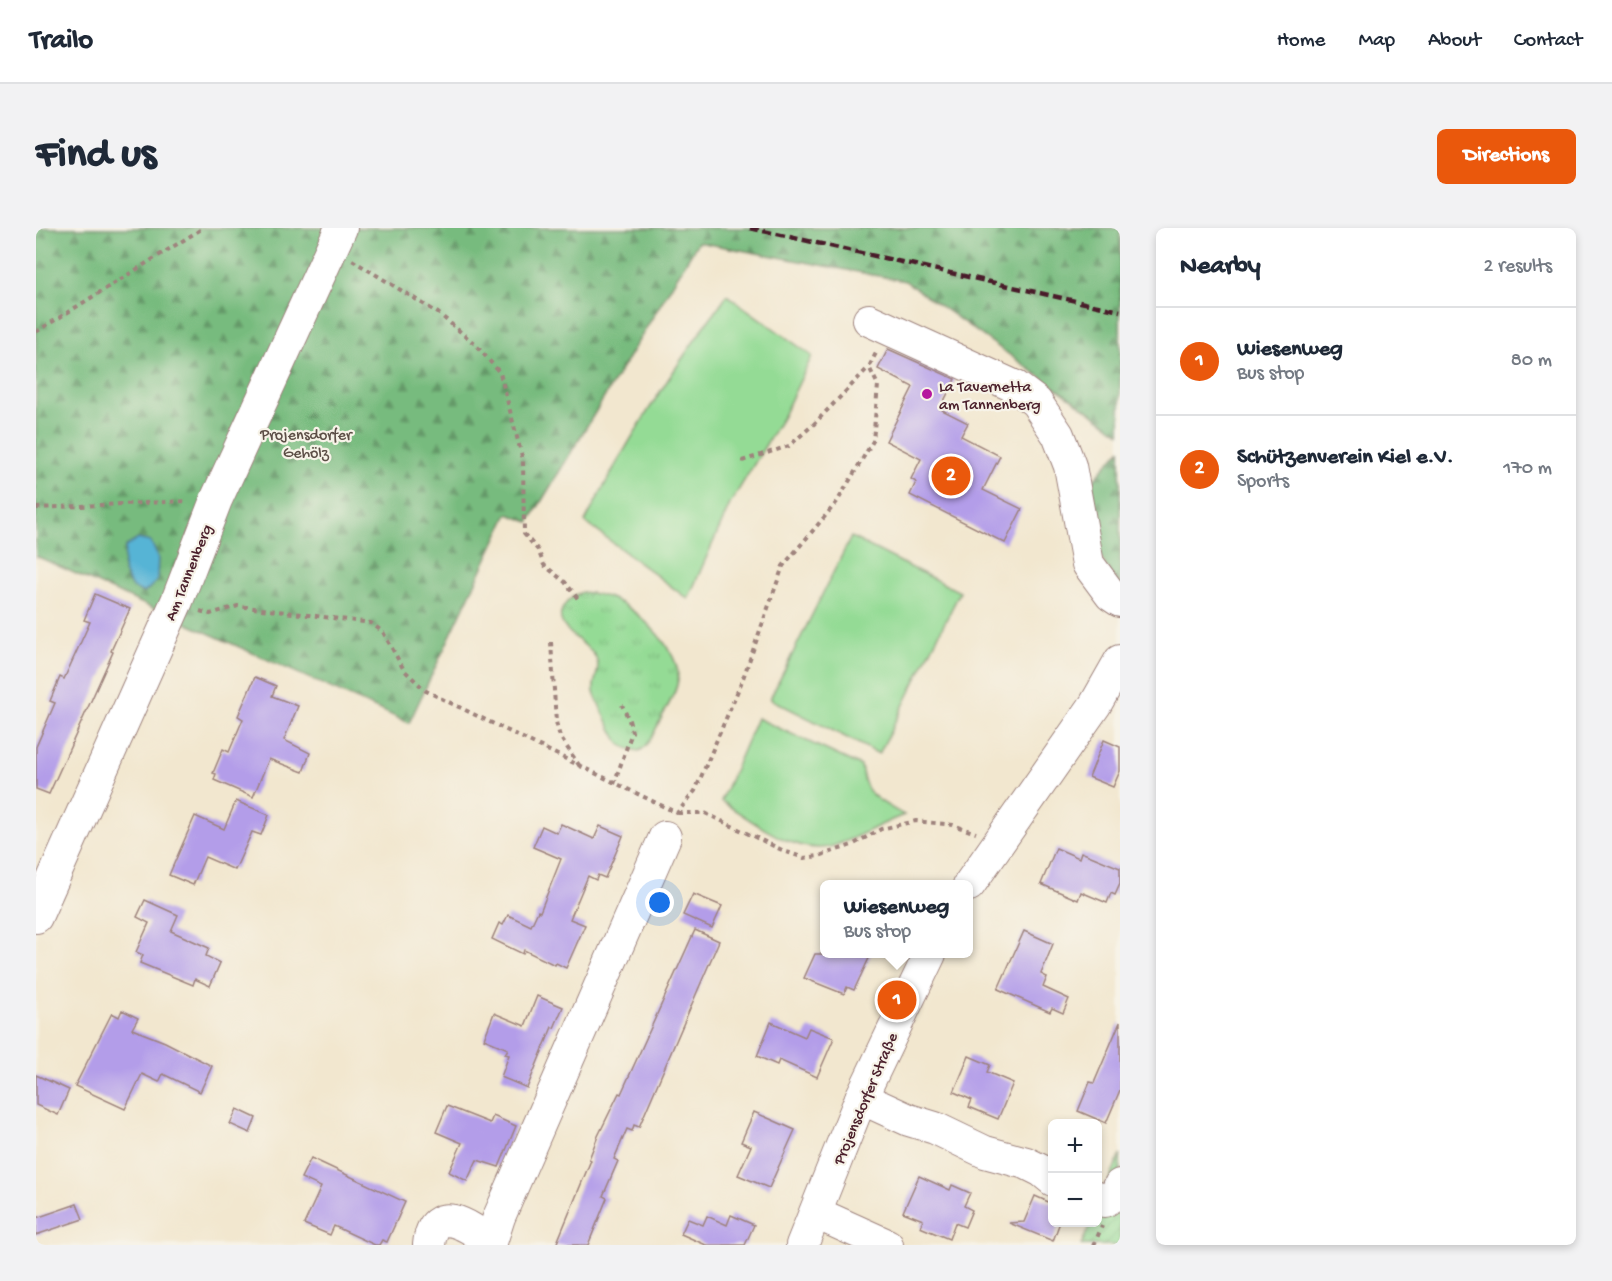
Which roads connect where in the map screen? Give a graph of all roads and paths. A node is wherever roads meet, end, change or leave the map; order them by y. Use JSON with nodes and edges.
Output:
{"nodes":[{"id":1,"x":204,"y":228,"type":"edge"},
{"id":2,"x":335,"y":238,"type":"edge"},
{"id":3,"x":878,"y":324,"type":"joint"},
{"id":4,"x":36,"y":332,"type":"edge"},
{"id":5,"x":869,"y":368,"type":"junction"},
{"id":6,"x":742,"y":461,"type":"dead end"},
{"id":7,"x":216,"y":500,"type":"junction"},
{"id":8,"x":36,"y":508,"type":"edge"},
{"id":9,"x":579,"y":600,"type":"dead end"},
{"id":10,"x":177,"y":601,"type":"junction"},
{"id":11,"x":1120,"y":601,"type":"edge"},
{"id":12,"x":551,"y":642,"type":"dead end"},
{"id":13,"x":1120,"y":661,"type":"edge"},
{"id":14,"x":622,"y":705,"type":"dead end"},
{"id":15,"x":581,"y":768,"type":"junction"},
{"id":16,"x":614,"y":784,"type":"junction"},
{"id":17,"x":671,"y":825,"type":"junction"},
{"id":18,"x":998,"y":841,"type":"junction"},
{"id":19,"x":972,"y":880,"type":"edge"},
{"id":20,"x":36,"y":917,"type":"edge"},
{"id":21,"x":928,"y":958,"type":"edge"},
{"id":22,"x":861,"y":1098,"type":"junction"},
{"id":23,"x":1048,"y":1176,"type":"edge"},
{"id":24,"x":1120,"y":1185,"type":"edge"},
{"id":25,"x":1102,"y":1200,"type":"edge"},
{"id":26,"x":816,"y":1213,"type":"junction"},
{"id":27,"x":490,"y":1243,"type":"edge"},
{"id":28,"x":429,"y":1245,"type":"edge"},
{"id":29,"x":802,"y":1245,"type":"edge"},
{"id":30,"x":888,"y":1245,"type":"edge"}],
"edges":[{"from":1,"to":4,"type":"path"},
{"from":2,"to":7,"type":"street","name":"Am Tannenberg"},
{"from":2,"to":9,"type":"path"},
{"from":3,"to":5,"type":"path"},
{"from":3,"to":11,"type":"street"},
{"from":5,"to":6,"type":"path"},
{"from":5,"to":17,"type":"path"},
{"from":7,"to":8,"type":"path"},
{"from":7,"to":10,"type":"street","name":"Am Tannenberg"},
{"from":10,"to":15,"type":"path"},
{"from":10,"to":20,"type":"street","name":"Am Tannenberg"},
{"from":12,"to":15,"type":"path"},
{"from":13,"to":18,"type":"street"},
{"from":14,"to":16,"type":"path"},
{"from":15,"to":16,"type":"path"},
{"from":16,"to":17,"type":"path"},
{"from":17,"to":18,"type":"path"},
{"from":17,"to":27,"type":"street"},
{"from":18,"to":19,"type":"street"},
{"from":21,"to":22,"type":"street","name":"Projensdorfer Straße"},
{"from":22,"to":23,"type":"street"},
{"from":22,"to":26,"type":"street","name":"Projensdorfer Straße"},
{"from":24,"to":25,"type":"street"},
{"from":26,"to":29,"type":"street","name":"Projensdorfer Straße"},
{"from":26,"to":30,"type":"street"},
{"from":27,"to":28,"type":"street"}]}
